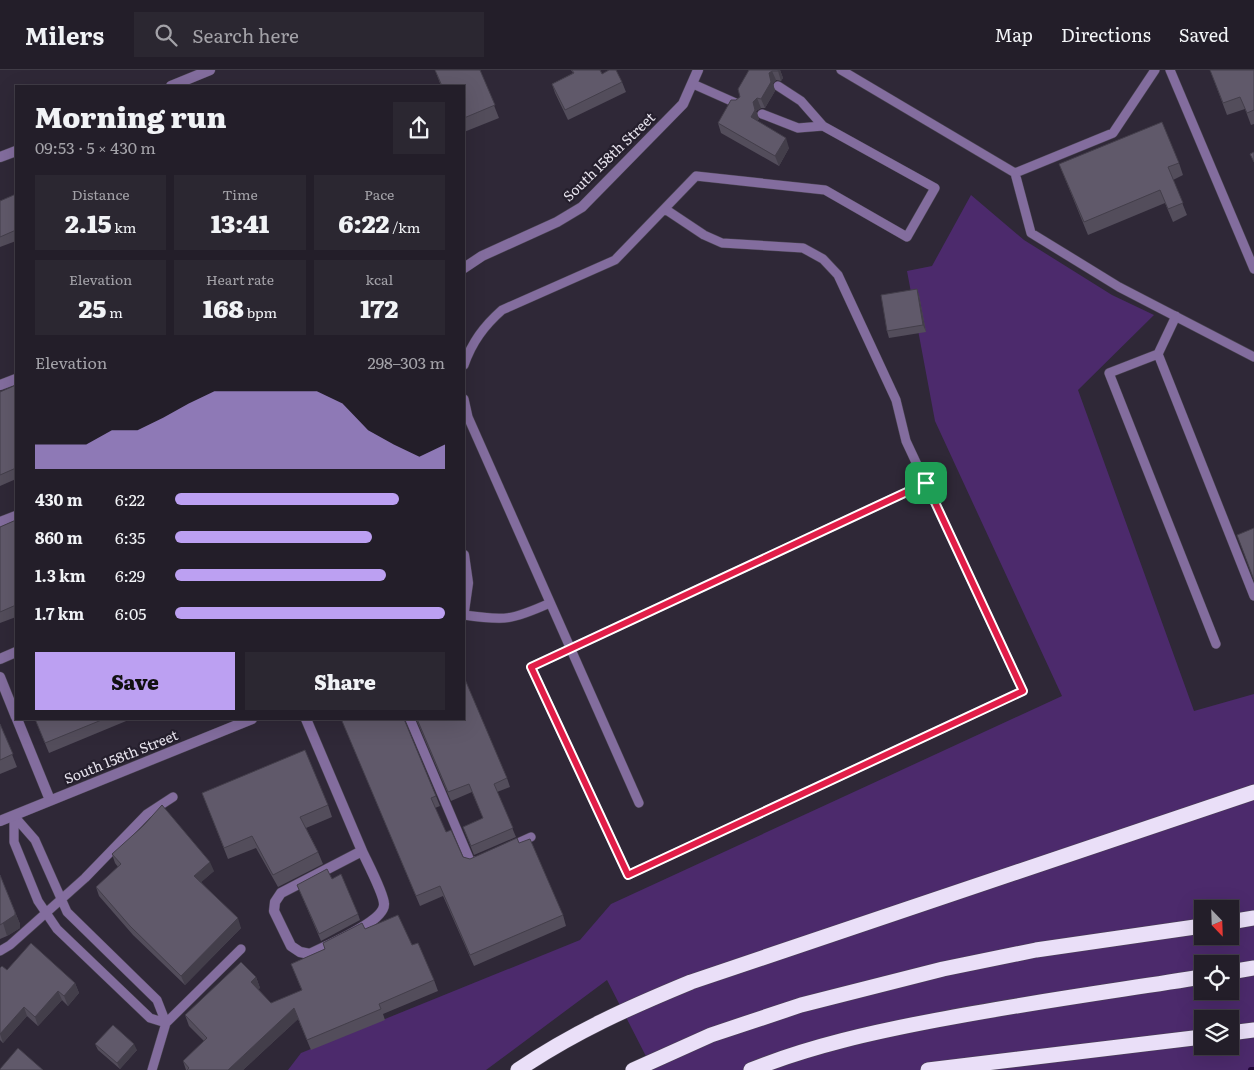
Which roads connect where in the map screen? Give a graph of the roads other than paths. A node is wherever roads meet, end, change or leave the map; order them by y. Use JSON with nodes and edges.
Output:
{"nodes":[{"id":1,"x":210,"y":70,"type":"edge"},
{"id":2,"x":698,"y":70,"type":"edge"},
{"id":3,"x":841,"y":70,"type":"edge"},
{"id":4,"x":1155,"y":70,"type":"edge"},
{"id":5,"x":1170,"y":70,"type":"edge"},
{"id":6,"x":693,"y":84,"type":"junction"},
{"id":7,"x":173,"y":85,"type":"edge"},
{"id":8,"x":778,"y":86,"type":"edge"},
{"id":9,"x":738,"y":104,"type":"edge"},
{"id":10,"x":762,"y":114,"type":"edge"},
{"id":11,"x":823,"y":126,"type":"junction"},
{"id":12,"x":15,"y":151,"type":"edge"},
{"id":13,"x":0,"y":157,"type":"edge"},
{"id":14,"x":1015,"y":173,"type":"junction"},
{"id":15,"x":665,"y":208,"type":"junction"},
{"id":16,"x":465,"y":267,"type":"edge"},
{"id":17,"x":1254,"y":269,"type":"edge"},
{"id":18,"x":1176,"y":316,"type":"junction"},
{"id":19,"x":1158,"y":354,"type":"junction"},
{"id":20,"x":1254,"y":357,"type":"edge"},
{"id":21,"x":465,"y":362,"type":"edge"},
{"id":22,"x":15,"y":378,"type":"edge"},
{"id":23,"x":0,"y":385,"type":"edge"},
{"id":24,"x":465,"y":404,"type":"edge"},
{"id":25,"x":926,"y":483,"type":"junction"},
{"id":26,"x":15,"y":516,"type":"edge"},
{"id":27,"x":0,"y":522,"type":"edge"},
{"id":28,"x":465,"y":562,"type":"edge"},
{"id":29,"x":1254,"y":596,"type":"edge"},
{"id":30,"x":550,"y":603,"type":"junction"},
{"id":31,"x":465,"y":604,"type":"edge"},
{"id":32,"x":465,"y":615,"type":"edge"},
{"id":33,"x":1216,"y":644,"type":"dead end"},
{"id":34,"x":571,"y":649,"type":"junction"},
{"id":35,"x":15,"y":652,"type":"edge"},
{"id":36,"x":0,"y":659,"type":"edge"},
{"id":37,"x":0,"y":677,"type":"edge"},
{"id":38,"x":15,"y":713,"type":"edge"},
{"id":39,"x":18,"y":720,"type":"edge"},
{"id":40,"x":250,"y":720,"type":"edge"},
{"id":41,"x":306,"y":720,"type":"edge"},
{"id":42,"x":410,"y":720,"type":"edge"},
{"id":43,"x":1254,"y":792,"type":"edge"},
{"id":44,"x":173,"y":797,"type":"dead end"},
{"id":45,"x":50,"y":800,"type":"junction"},
{"id":46,"x":639,"y":803,"type":"dead end"},
{"id":47,"x":14,"y":816,"type":"junction"},
{"id":48,"x":0,"y":821,"type":"edge"},
{"id":49,"x":532,"y":837,"type":"dead end"},
{"id":50,"x":362,"y":851,"type":"junction"},
{"id":51,"x":61,"y":899,"type":"junction"},
{"id":52,"x":46,"y":912,"type":"junction"},
{"id":53,"x":1254,"y":918,"type":"edge"},
{"id":54,"x":1239,"y":920,"type":"edge"},
{"id":55,"x":1194,"y":927,"type":"edge"},
{"id":56,"x":241,"y":949,"type":"dead end"},
{"id":57,"x":0,"y":951,"type":"edge"},
{"id":58,"x":1254,"y":968,"type":"edge"},
{"id":59,"x":1239,"y":970,"type":"edge"},
{"id":60,"x":1194,"y":977,"type":"edge"},
{"id":61,"x":166,"y":1023,"type":"junction"},
{"id":62,"x":1254,"y":1030,"type":"edge"},
{"id":63,"x":1239,"y":1032,"type":"edge"},
{"id":64,"x":1194,"y":1038,"type":"edge"},
{"id":65,"x":152,"y":1070,"type":"edge"},
{"id":66,"x":518,"y":1070,"type":"edge"},
{"id":67,"x":633,"y":1070,"type":"edge"},
{"id":68,"x":751,"y":1070,"type":"edge"},
{"id":69,"x":928,"y":1070,"type":"edge"}],
"edges":[{"from":1,"to":7,"type":"street"},
{"from":2,"to":6,"type":"street","name":"South 158th Street"},
{"from":3,"to":14,"type":"lane"},
{"from":4,"to":14,"type":"lane"},
{"from":5,"to":17,"type":"lane"},
{"from":6,"to":9,"type":"lane"},
{"from":6,"to":16,"type":"street","name":"South 158th Street"},
{"from":8,"to":11,"type":"lane"},
{"from":10,"to":11,"type":"lane"},
{"from":11,"to":15,"type":"lane"},
{"from":12,"to":13,"type":"street"},
{"from":14,"to":18,"type":"lane"},
{"from":15,"to":21,"type":"lane"},
{"from":15,"to":25,"type":"lane"},
{"from":18,"to":19,"type":"lane"},
{"from":18,"to":20,"type":"lane"},
{"from":19,"to":29,"type":"lane"},
{"from":19,"to":33,"type":"lane"},
{"from":22,"to":23,"type":"street"},
{"from":24,"to":30,"type":"lane"},
{"from":25,"to":34,"type":"lane"},
{"from":25,"to":34,"type":"lane"},
{"from":26,"to":27,"type":"street"},
{"from":28,"to":31,"type":"street"},
{"from":30,"to":32,"type":"lane"},
{"from":30,"to":34,"type":"lane"},
{"from":34,"to":46,"type":"lane"},
{"from":35,"to":36,"type":"street"},
{"from":37,"to":38,"type":"street"},
{"from":39,"to":45,"type":"street"},
{"from":40,"to":45,"type":"street","name":"South 158th Street"},
{"from":41,"to":50,"type":"street"},
{"from":42,"to":49,"type":"lane"},
{"from":43,"to":66,"type":"highway"},
{"from":44,"to":51,"type":"lane"},
{"from":45,"to":47,"type":"street","name":"South 158th Street"},
{"from":47,"to":48,"type":"street","name":"South 158th Street"},
{"from":47,"to":51,"type":"lane"},
{"from":47,"to":52,"type":"lane"},
{"from":50,"to":50,"type":"street"},
{"from":51,"to":52,"type":"lane"},
{"from":51,"to":61,"type":"lane"},
{"from":52,"to":57,"type":"lane"},
{"from":52,"to":61,"type":"lane"},
{"from":53,"to":54,"type":"highway"},
{"from":55,"to":67,"type":"highway"},
{"from":56,"to":61,"type":"lane"},
{"from":58,"to":59,"type":"highway"},
{"from":60,"to":68,"type":"highway"},
{"from":61,"to":65,"type":"lane"},
{"from":62,"to":63,"type":"highway"},
{"from":64,"to":69,"type":"highway"}]}
